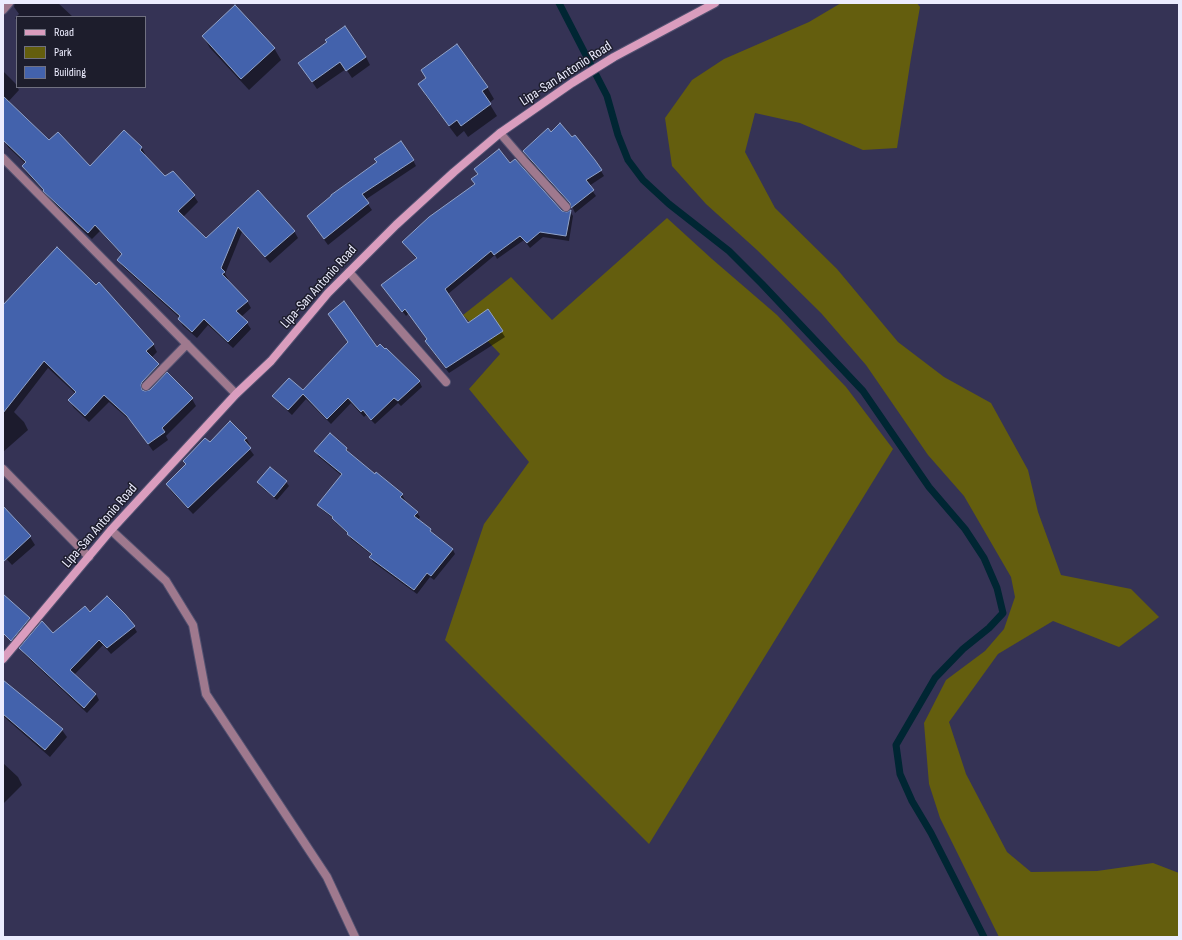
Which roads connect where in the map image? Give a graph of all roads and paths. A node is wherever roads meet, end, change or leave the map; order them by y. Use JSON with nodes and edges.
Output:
{"nodes":[{"id":1,"x":8,"y":3,"type":"edge"},
{"id":2,"x":715,"y":3,"type":"edge"},
{"id":3,"x":3,"y":10,"type":"edge"},
{"id":4,"x":500,"y":133,"type":"junction"},
{"id":5,"x":3,"y":158,"type":"edge"},
{"id":6,"x":566,"y":207,"type":"dead end"},
{"id":7,"x":349,"y":272,"type":"junction"},
{"id":8,"x":187,"y":344,"type":"junction"},
{"id":9,"x":446,"y":382,"type":"dead end"},
{"id":10,"x":146,"y":386,"type":"dead end"},
{"id":11,"x":236,"y":394,"type":"junction"},
{"id":12,"x":3,"y":469,"type":"edge"},
{"id":13,"x":111,"y":530,"type":"junction"},
{"id":14,"x":89,"y":558,"type":"junction"},
{"id":15,"x":3,"y":659,"type":"edge"},
{"id":16,"x":356,"y":937,"type":"edge"}],
"edges":[{"from":1,"to":3,"type":"street"},
{"from":2,"to":4,"type":"main road","name":"Lipa-San Antonio Road"},
{"from":4,"to":6,"type":"street"},
{"from":4,"to":7,"type":"main road","name":"Lipa-San Antonio Road"},
{"from":5,"to":8,"type":"street"},
{"from":7,"to":9,"type":"street"},
{"from":7,"to":11,"type":"main road","name":"Lipa-San Antonio Road"},
{"from":8,"to":10,"type":"street"},
{"from":8,"to":11,"type":"street"},
{"from":11,"to":13,"type":"main road","name":"Lipa-San Antonio Road"},
{"from":12,"to":14,"type":"street"},
{"from":13,"to":14,"type":"main road","name":"Lipa-San Antonio Road"},
{"from":13,"to":16,"type":"street"},
{"from":14,"to":15,"type":"main road","name":"Lipa-San Antonio Road"}]}
